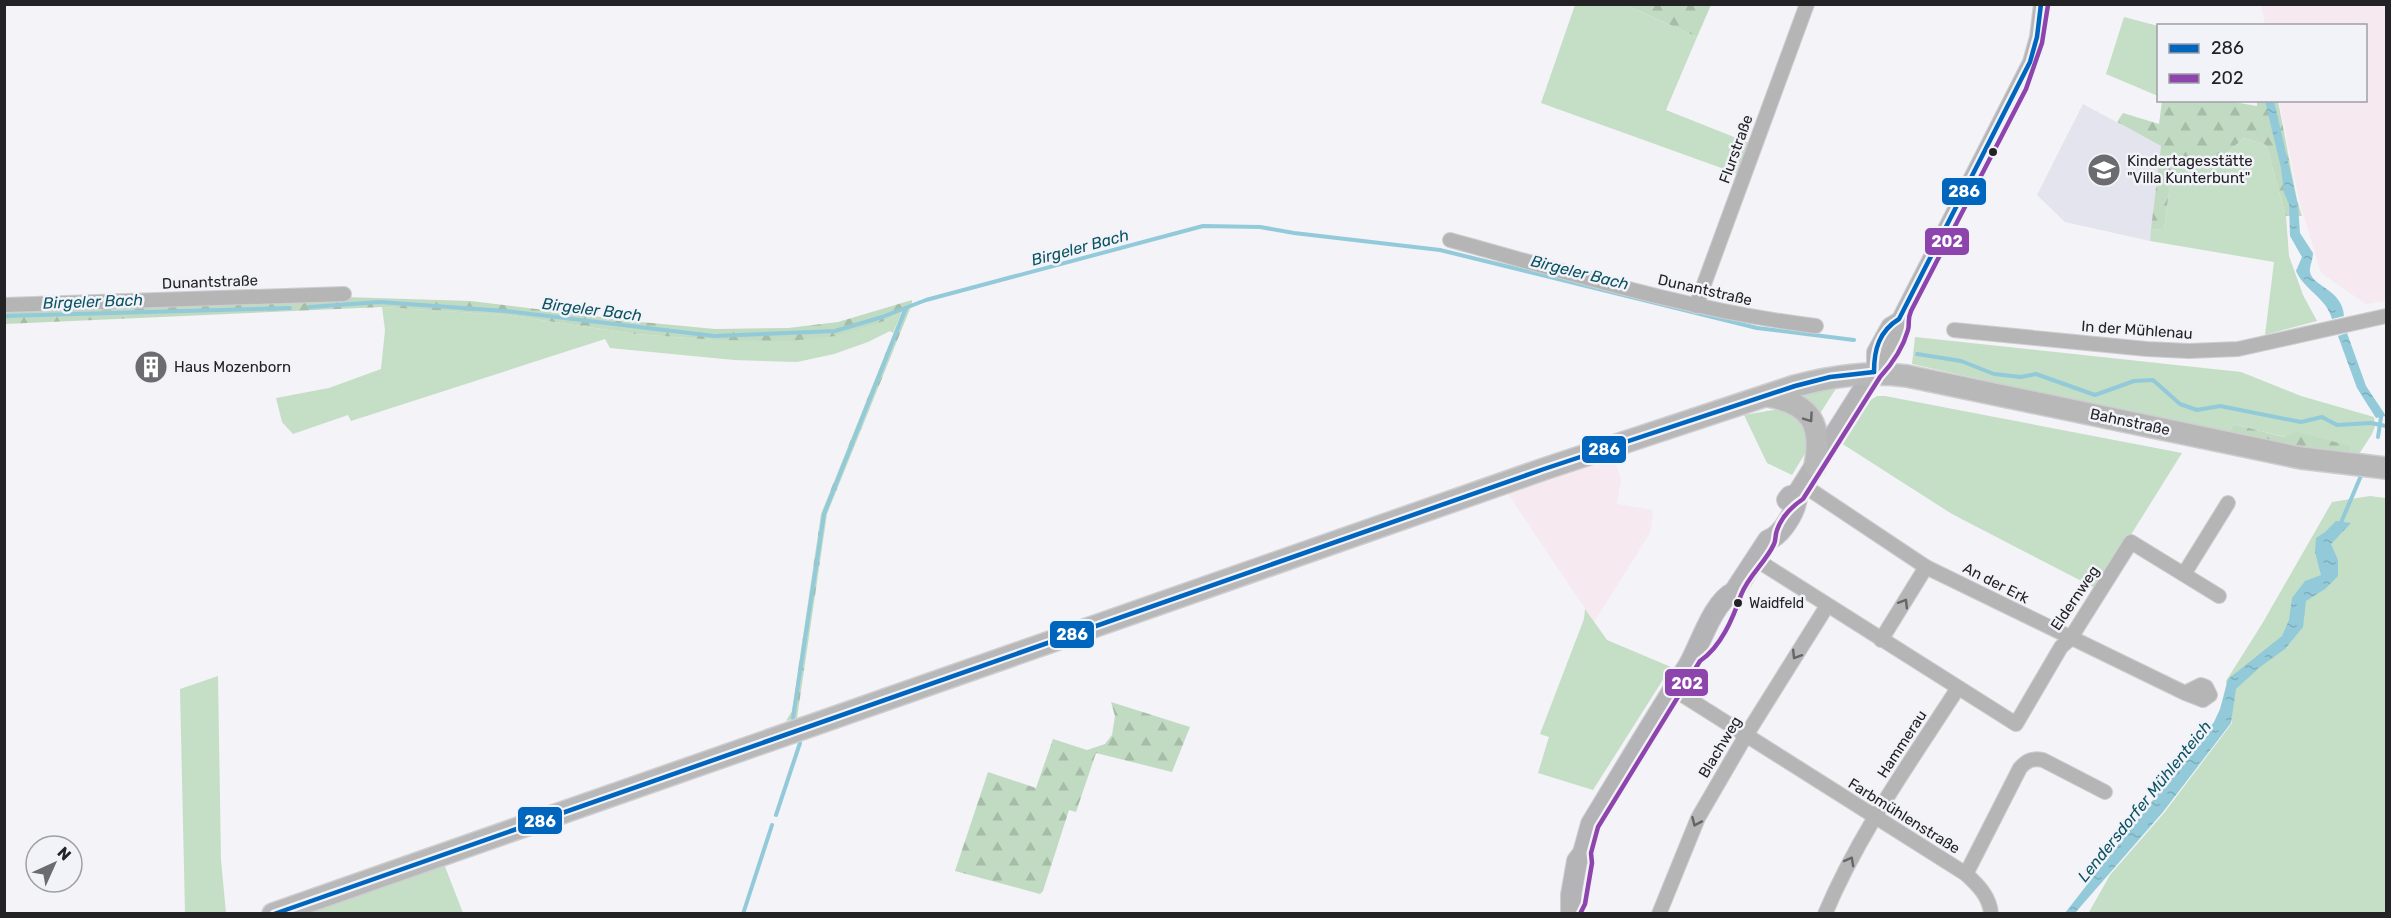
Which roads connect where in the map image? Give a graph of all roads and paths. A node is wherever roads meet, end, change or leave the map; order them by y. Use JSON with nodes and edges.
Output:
{"nodes":[{"id":1,"x":1807,"y":4,"type":"edge"},
{"id":2,"x":2040,"y":4,"type":"edge"},
{"id":3,"x":1450,"y":240,"type":"dead end"},
{"id":4,"x":344,"y":294,"type":"dead end"},
{"id":5,"x":4,"y":304,"type":"edge"},
{"id":6,"x":1696,"y":306,"type":"junction"},
{"id":7,"x":2386,"y":316,"type":"edge"},
{"id":8,"x":1816,"y":326,"type":"dead end"},
{"id":9,"x":1954,"y":330,"type":"dead end"},
{"id":10,"x":1874,"y":372,"type":"junction"},
{"id":11,"x":1766,"y":396,"type":"junction"},
{"id":12,"x":1815,"y":466,"type":"junction"},
{"id":13,"x":2371,"y":466,"type":"edge"},
{"id":14,"x":1800,"y":489,"type":"junction"},
{"id":15,"x":2228,"y":503,"type":"dead end"},
{"id":16,"x":1755,"y":559,"type":"junction"},
{"id":17,"x":1926,"y":567,"type":"junction"},
{"id":18,"x":2184,"y":574,"type":"junction"},
{"id":19,"x":2219,"y":596,"type":"dead end"},
{"id":20,"x":1827,"y":606,"type":"junction"},
{"id":21,"x":2070,"y":639,"type":"junction"},
{"id":22,"x":1881,"y":640,"type":"junction"},
{"id":23,"x":1958,"y":688,"type":"junction"},
{"id":24,"x":1673,"y":689,"type":"junction"},
{"id":25,"x":2185,"y":693,"type":"dead end"},
{"id":26,"x":1745,"y":737,"type":"junction"},
{"id":27,"x":2105,"y":792,"type":"dead end"},
{"id":28,"x":1874,"y":818,"type":"junction"},
{"id":29,"x":1966,"y":874,"type":"junction"},
{"id":30,"x":1571,"y":912,"type":"edge"},
{"id":31,"x":273,"y":914,"type":"edge"},
{"id":32,"x":1659,"y":914,"type":"edge"},
{"id":33,"x":1825,"y":914,"type":"edge"},
{"id":34,"x":1991,"y":914,"type":"edge"}],
"edges":[{"from":1,"to":6,"type":"street","name":"Flurstraße"},
{"from":2,"to":10,"type":"street"},
{"from":3,"to":6,"type":"street","name":"Dunantstraße"},
{"from":4,"to":5,"type":"street","name":"Dunantstraße"},
{"from":6,"to":8,"type":"street","name":"Dunantstraße"},
{"from":7,"to":9,"type":"street","name":"In der Mühlenau"},
{"from":10,"to":11,"type":"main road","name":"Bahnstraße"},
{"from":10,"to":12,"type":"street"},
{"from":10,"to":13,"type":"main road","name":"Bahnstraße"},
{"from":11,"to":12,"type":"main road","one_way":true},
{"from":11,"to":31,"type":"main road","name":"Bahnstraße"},
{"from":12,"to":14,"type":"street"},
{"from":14,"to":16,"type":"street"},
{"from":14,"to":17,"type":"street","name":"An der Erk"},
{"from":15,"to":18,"type":"street"},
{"from":16,"to":20,"type":"street"},
{"from":16,"to":24,"type":"street"},
{"from":17,"to":21,"type":"street","name":"An der Erk"},
{"from":22,"to":17,"type":"street","one_way":true},
{"from":18,"to":19,"type":"street","name":"Eldernweg"},
{"from":18,"to":21,"type":"street","name":"Eldernweg"},
{"from":20,"to":22,"type":"street"},
{"from":20,"to":26,"type":"street","name":"Blachweg","one_way":true},
{"from":21,"to":23,"type":"street","name":"Eldernweg"},
{"from":21,"to":25,"type":"street","name":"An der Erk"},
{"from":22,"to":23,"type":"street"},
{"from":23,"to":28,"type":"street","name":"Hammerau"},
{"from":24,"to":26,"type":"street","name":"Farbmühlenstraße"},
{"from":24,"to":30,"type":"street"},
{"from":26,"to":28,"type":"street","name":"Farbmühlenstraße"},
{"from":26,"to":32,"type":"street","name":"Blachweg","one_way":true},
{"from":27,"to":29,"type":"street","name":"Farbmühlenstraße"},
{"from":28,"to":29,"type":"street","name":"Farbmühlenstraße"},
{"from":33,"to":28,"type":"street","name":"Hammerau","one_way":true},
{"from":29,"to":34,"type":"street"}]}
